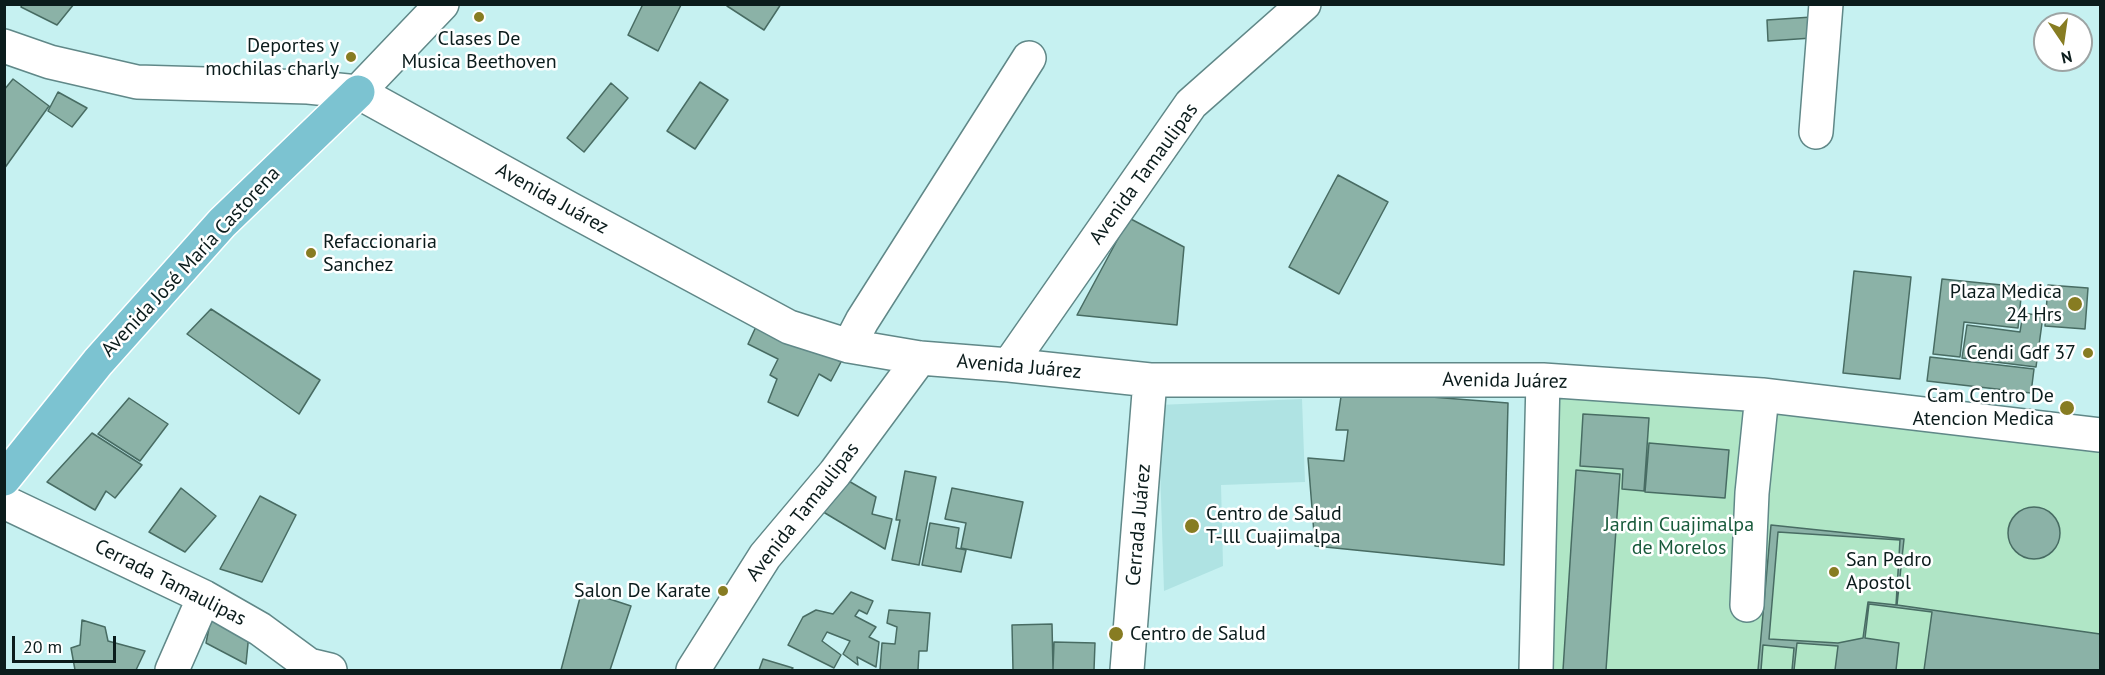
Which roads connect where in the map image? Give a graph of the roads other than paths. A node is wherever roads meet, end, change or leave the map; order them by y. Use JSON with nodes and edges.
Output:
{"nodes":[{"id":1,"x":442,"y":4,"type":"edge"},
{"id":2,"x":1304,"y":4,"type":"edge"},
{"id":3,"x":1826,"y":4,"type":"edge"},
{"id":4,"x":4,"y":46,"type":"edge"},
{"id":5,"x":1029,"y":58,"type":"dead end"},
{"id":6,"x":358,"y":92,"type":"junction"},
{"id":7,"x":1816,"y":132,"type":"dead end"},
{"id":8,"x":849,"y":346,"type":"junction"},
{"id":9,"x":920,"y":358,"type":"junction"},
{"id":10,"x":1009,"y":365,"type":"junction"},
{"id":11,"x":1150,"y":380,"type":"junction"},
{"id":12,"x":1543,"y":380,"type":"junction"},
{"id":13,"x":1762,"y":395,"type":"junction"},
{"id":14,"x":2100,"y":435,"type":"edge"},
{"id":15,"x":4,"y":479,"type":"edge"},
{"id":16,"x":4,"y":502,"type":"edge"},
{"id":17,"x":204,"y":597,"type":"junction"},
{"id":18,"x":1747,"y":605,"type":"dead end"},
{"id":19,"x":172,"y":670,"type":"edge"},
{"id":20,"x":330,"y":670,"type":"edge"},
{"id":21,"x":693,"y":670,"type":"edge"},
{"id":22,"x":1127,"y":670,"type":"edge"},
{"id":23,"x":1536,"y":670,"type":"edge"}],
"edges":[{"from":1,"to":6,"type":"street","name":"Avenida José María Castorena"},
{"from":2,"to":10,"type":"street","name":"Avenida Tamaulipas"},
{"from":3,"to":7,"type":"street"},
{"from":4,"to":6,"type":"street","name":"Avenida Juárez"},
{"from":5,"to":8,"type":"street"},
{"from":6,"to":8,"type":"street","name":"Avenida Juárez"},
{"from":6,"to":15,"type":"main road","name":"Avenida José María Castorena"},
{"from":8,"to":9,"type":"street","name":"Avenida Juárez"},
{"from":9,"to":10,"type":"street","name":"Avenida Juárez"},
{"from":9,"to":21,"type":"street","name":"Avenida Tamaulipas"},
{"from":10,"to":11,"type":"street","name":"Avenida Juárez"},
{"from":11,"to":12,"type":"street","name":"Avenida Juárez"},
{"from":11,"to":22,"type":"street","name":"Cerrada Juárez"},
{"from":12,"to":13,"type":"street","name":"Avenida Juárez"},
{"from":12,"to":23,"type":"street"},
{"from":13,"to":14,"type":"street","name":"Avenida Juárez"},
{"from":13,"to":18,"type":"street"},
{"from":16,"to":17,"type":"street","name":"Cerrada Tamaulipas"},
{"from":17,"to":19,"type":"street"},
{"from":17,"to":20,"type":"street","name":"Cerrada Tamaulipas"}]}
